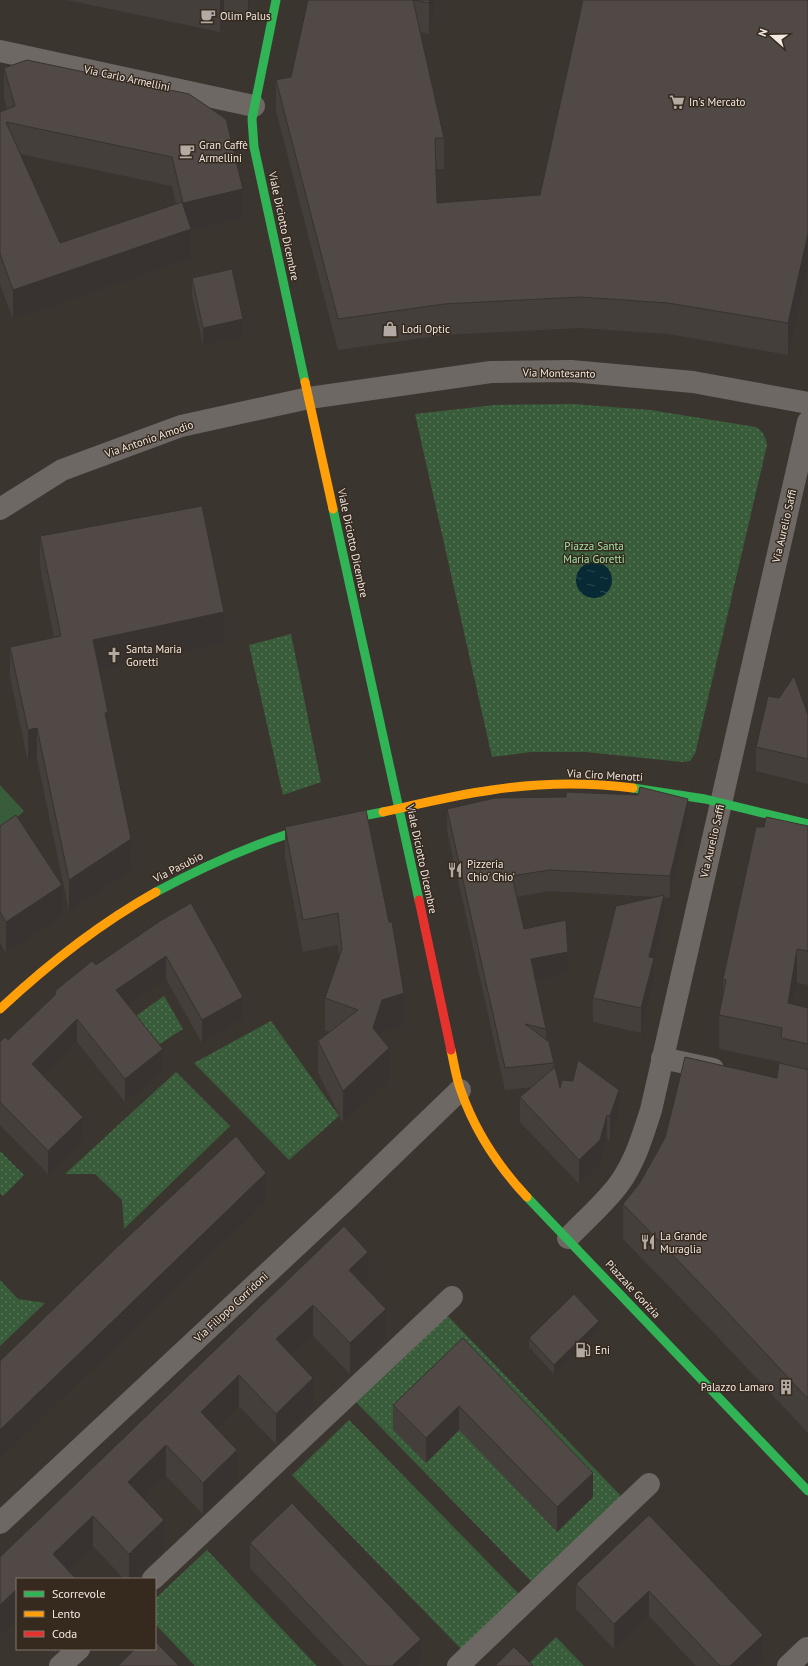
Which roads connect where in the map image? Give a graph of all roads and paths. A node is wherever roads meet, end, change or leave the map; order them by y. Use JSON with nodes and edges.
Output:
{"nodes":[{"id":1,"x":276,"y":0,"type":"edge"},
{"id":2,"x":0,"y":51,"type":"edge"},
{"id":3,"x":254,"y":106,"type":"junction"},
{"id":4,"x":309,"y":398,"type":"junction"},
{"id":5,"x":808,"y":403,"type":"edge"},
{"id":6,"x":808,"y":422,"type":"edge"},
{"id":7,"x":0,"y":509,"type":"edge"},
{"id":8,"x":721,"y":803,"type":"junction"},
{"id":9,"x":399,"y":809,"type":"junction"},
{"id":10,"x":808,"y":824,"type":"edge"},
{"id":11,"x":0,"y":1009,"type":"edge"},
{"id":12,"x":662,"y":1058,"type":"junction"},
{"id":13,"x":731,"y":1074,"type":"edge"},
{"id":14,"x":460,"y":1090,"type":"junction"},
{"id":15,"x":568,"y":1238,"type":"junction"},
{"id":16,"x":452,"y":1297,"type":"dead end"},
{"id":17,"x":649,"y":1484,"type":"dead end"},
{"id":18,"x":808,"y":1491,"type":"edge"},
{"id":19,"x":0,"y":1523,"type":"edge"},
{"id":20,"x":154,"y":1578,"type":"edge"},
{"id":21,"x":807,"y":1648,"type":"edge"},
{"id":22,"x":78,"y":1650,"type":"edge"},
{"id":23,"x":60,"y":1666,"type":"edge"},
{"id":24,"x":458,"y":1666,"type":"edge"},
{"id":25,"x":788,"y":1666,"type":"edge"}],
"edges":[{"from":1,"to":3,"type":"main road","name":"Viale Diciotto Dicembre"},
{"from":2,"to":3,"type":"street","name":"Via Carlo Armellini"},
{"from":3,"to":4,"type":"main road","name":"Viale Diciotto Dicembre"},
{"from":4,"to":5,"type":"street","name":"Via Montesanto"},
{"from":4,"to":7,"type":"street","name":"Via Antonio Amodio"},
{"from":4,"to":9,"type":"main road","name":"Viale Diciotto Dicembre"},
{"from":6,"to":8,"type":"street","name":"Via Aurelio Saffi"},
{"from":8,"to":9,"type":"main road","name":"Via Ciro Menotti"},
{"from":8,"to":10,"type":"main road","name":"Via Ciro Menotti"},
{"from":8,"to":12,"type":"street","name":"Via Aurelio Saffi"},
{"from":9,"to":11,"type":"main road","name":"Via Pasubio"},
{"from":9,"to":14,"type":"main road","name":"Viale Diciotto Dicembre"},
{"from":12,"to":13,"type":"street"},
{"from":12,"to":15,"type":"street","name":"Via Aurelio Saffi"},
{"from":14,"to":15,"type":"main road","name":"Piazzale Gorizia"},
{"from":14,"to":19,"type":"street","name":"Via Filippo Corridoni"},
{"from":15,"to":18,"type":"main road","name":"Piazzale Gorizia"},
{"from":16,"to":20,"type":"street"},
{"from":17,"to":24,"type":"street"},
{"from":21,"to":25,"type":"street"},
{"from":22,"to":23,"type":"street"}]}
